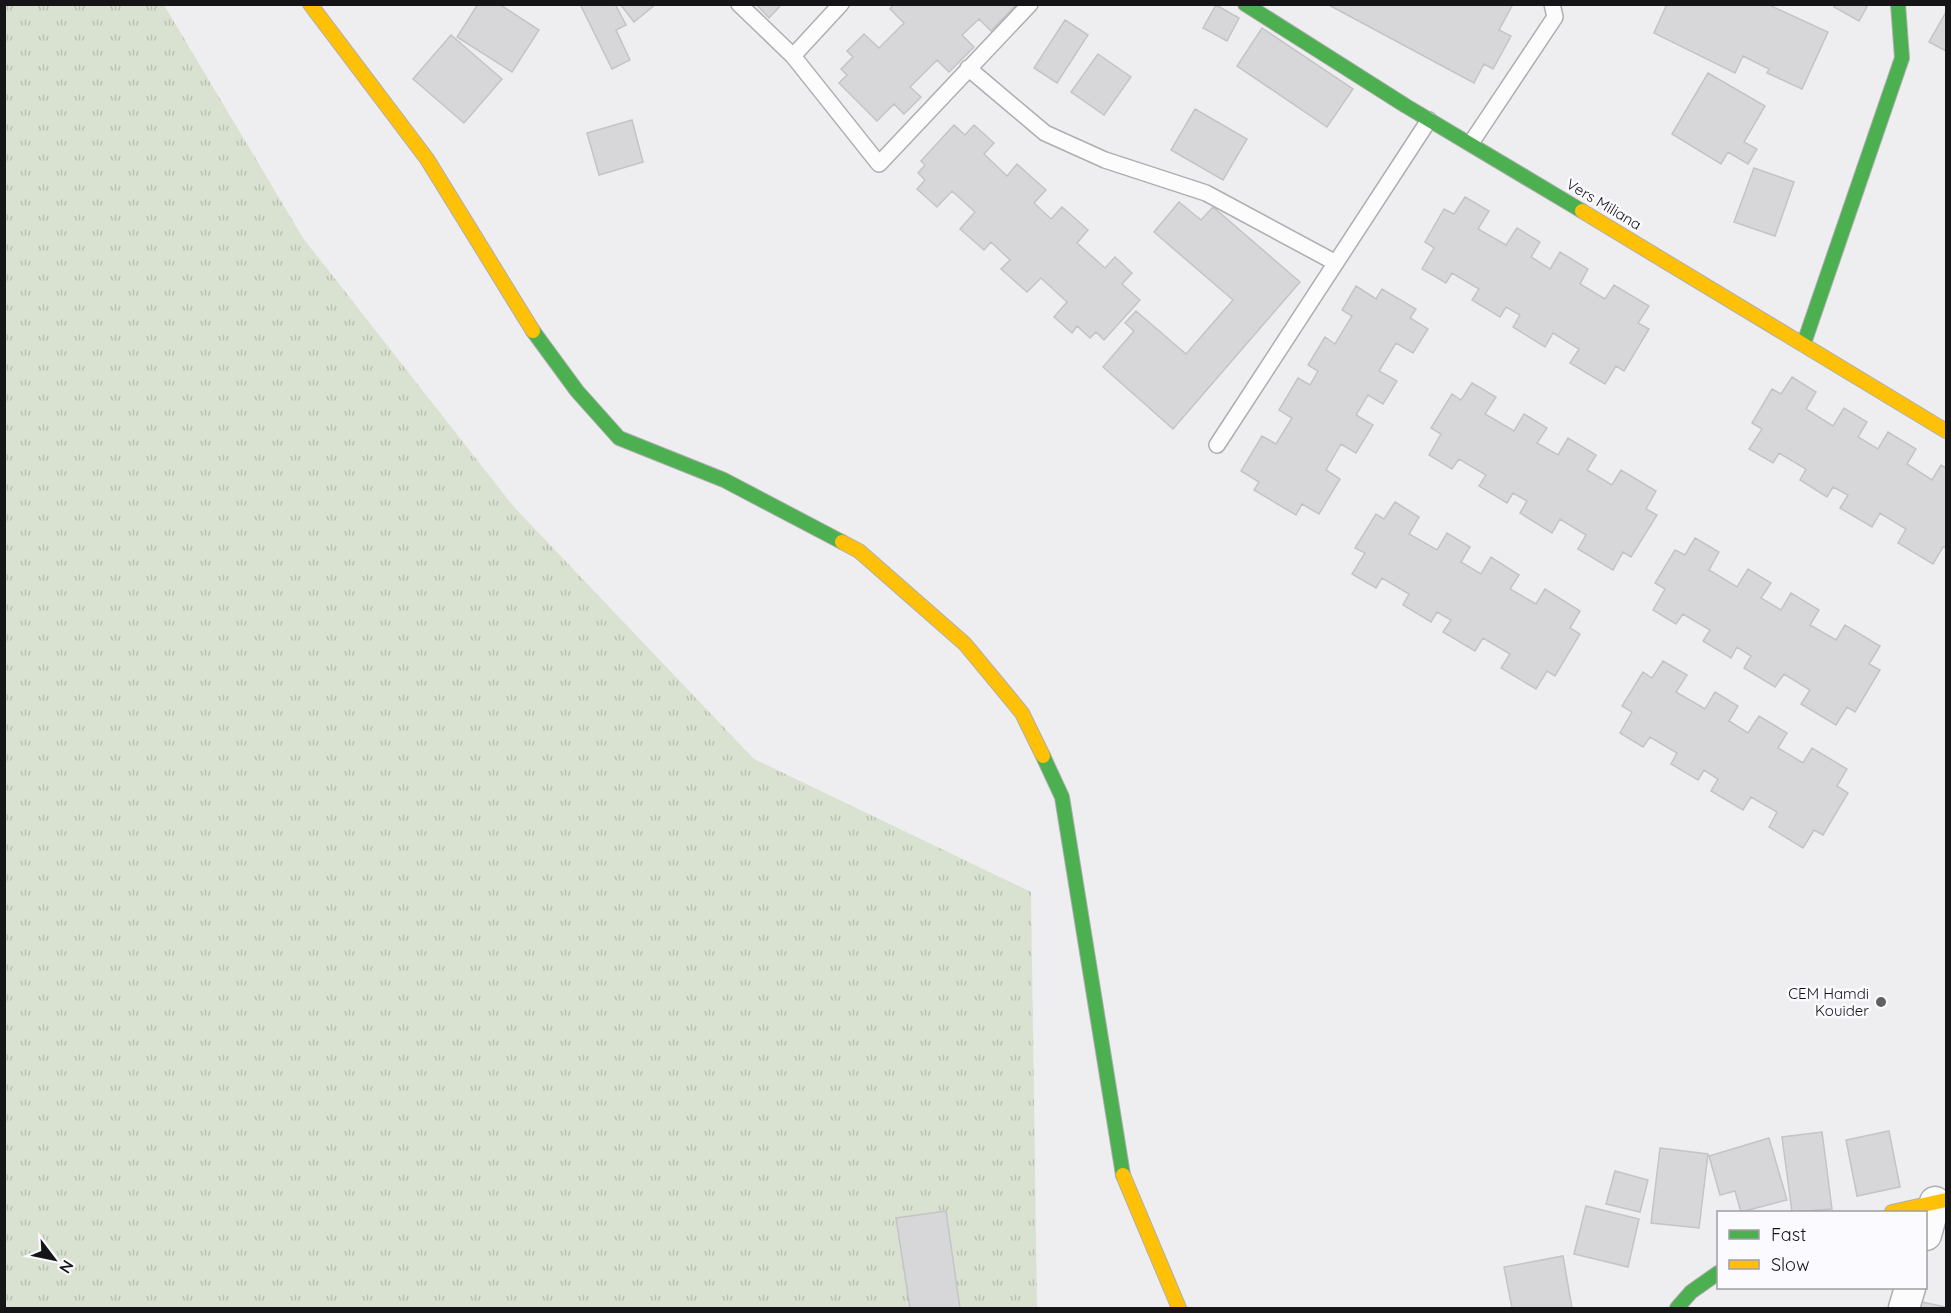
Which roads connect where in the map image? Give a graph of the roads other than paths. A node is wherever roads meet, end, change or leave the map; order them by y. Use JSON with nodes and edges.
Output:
{"nodes":[{"id":1,"x":310,"y":4,"type":"edge"},
{"id":2,"x":739,"y":4,"type":"edge"},
{"id":3,"x":840,"y":4,"type":"edge"},
{"id":4,"x":1030,"y":4,"type":"edge"},
{"id":5,"x":1245,"y":4,"type":"edge"},
{"id":6,"x":1552,"y":4,"type":"edge"},
{"id":7,"x":1898,"y":4,"type":"edge"},
{"id":8,"x":793,"y":56,"type":"junction"},
{"id":9,"x":968,"y":68,"type":"junction"},
{"id":10,"x":1429,"y":120,"type":"junction"},
{"id":11,"x":1471,"y":143,"type":"junction"},
{"id":12,"x":1336,"y":263,"type":"junction"},
{"id":13,"x":1804,"y":343,"type":"junction"},
{"id":14,"x":1947,"y":431,"type":"edge"},
{"id":15,"x":1217,"y":445,"type":"dead end"},
{"id":16,"x":1941,"y":1201,"type":"edge"},
{"id":17,"x":1896,"y":1211,"type":"edge"},
{"id":18,"x":1927,"y":1233,"type":"edge"},
{"id":19,"x":1717,"y":1274,"type":"edge"},
{"id":20,"x":1909,"y":1289,"type":"edge"},
{"id":21,"x":1179,"y":1308,"type":"edge"},
{"id":22,"x":1677,"y":1308,"type":"edge"},
{"id":23,"x":1904,"y":1308,"type":"edge"}],
"edges":[{"from":1,"to":21,"type":"street"},
{"from":2,"to":8,"type":"lane"},
{"from":3,"to":8,"type":"lane"},
{"from":4,"to":9,"type":"lane"},
{"from":5,"to":10,"type":"street","name":"Vers Miliana"},
{"from":6,"to":11,"type":"lane"},
{"from":7,"to":13,"type":"street"},
{"from":8,"to":9,"type":"lane"},
{"from":9,"to":12,"type":"lane"},
{"from":10,"to":11,"type":"street","name":"Vers Miliana"},
{"from":10,"to":12,"type":"lane"},
{"from":11,"to":13,"type":"street","name":"Vers Miliana"},
{"from":12,"to":15,"type":"lane"},
{"from":13,"to":14,"type":"street","name":"Vers Miliana"},
{"from":16,"to":17,"type":"street"},
{"from":16,"to":18,"type":"street"},
{"from":19,"to":22,"type":"street"},
{"from":20,"to":23,"type":"street"}]}
